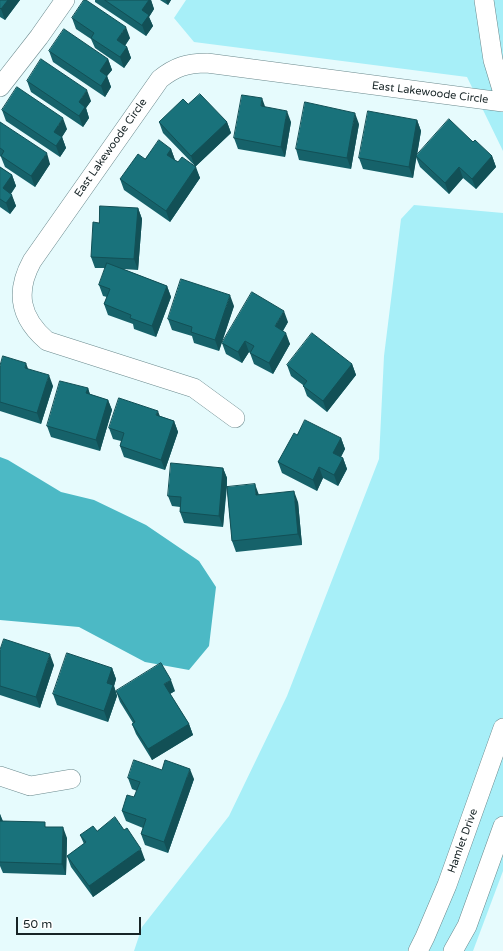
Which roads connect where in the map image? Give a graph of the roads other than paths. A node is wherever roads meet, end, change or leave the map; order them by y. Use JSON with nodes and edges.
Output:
{"nodes":[{"id":1,"x":65,"y":0,"type":"edge"},
{"id":2,"x":484,"y":0,"type":"edge"},
{"id":3,"x":0,"y":87,"type":"edge"},
{"id":4,"x":503,"y":93,"type":"edge"},
{"id":5,"x":503,"y":102,"type":"edge"},
{"id":6,"x":235,"y":418,"type":"dead end"},
{"id":7,"x":503,"y":728,"type":"edge"},
{"id":8,"x":0,"y":776,"type":"edge"},
{"id":9,"x":71,"y":779,"type":"dead end"},
{"id":10,"x":503,"y":826,"type":"edge"},
{"id":11,"x":418,"y":951,"type":"edge"},
{"id":12,"x":453,"y":951,"type":"edge"}],
"edges":[{"from":1,"to":3,"type":"street"},
{"from":2,"to":4,"type":"street"},
{"from":5,"to":6,"type":"street","name":"East Lakewoode Circle"},
{"from":7,"to":11,"type":"street","name":"Hamlet Drive"},
{"from":8,"to":9,"type":"street"},
{"from":10,"to":12,"type":"street"}]}
